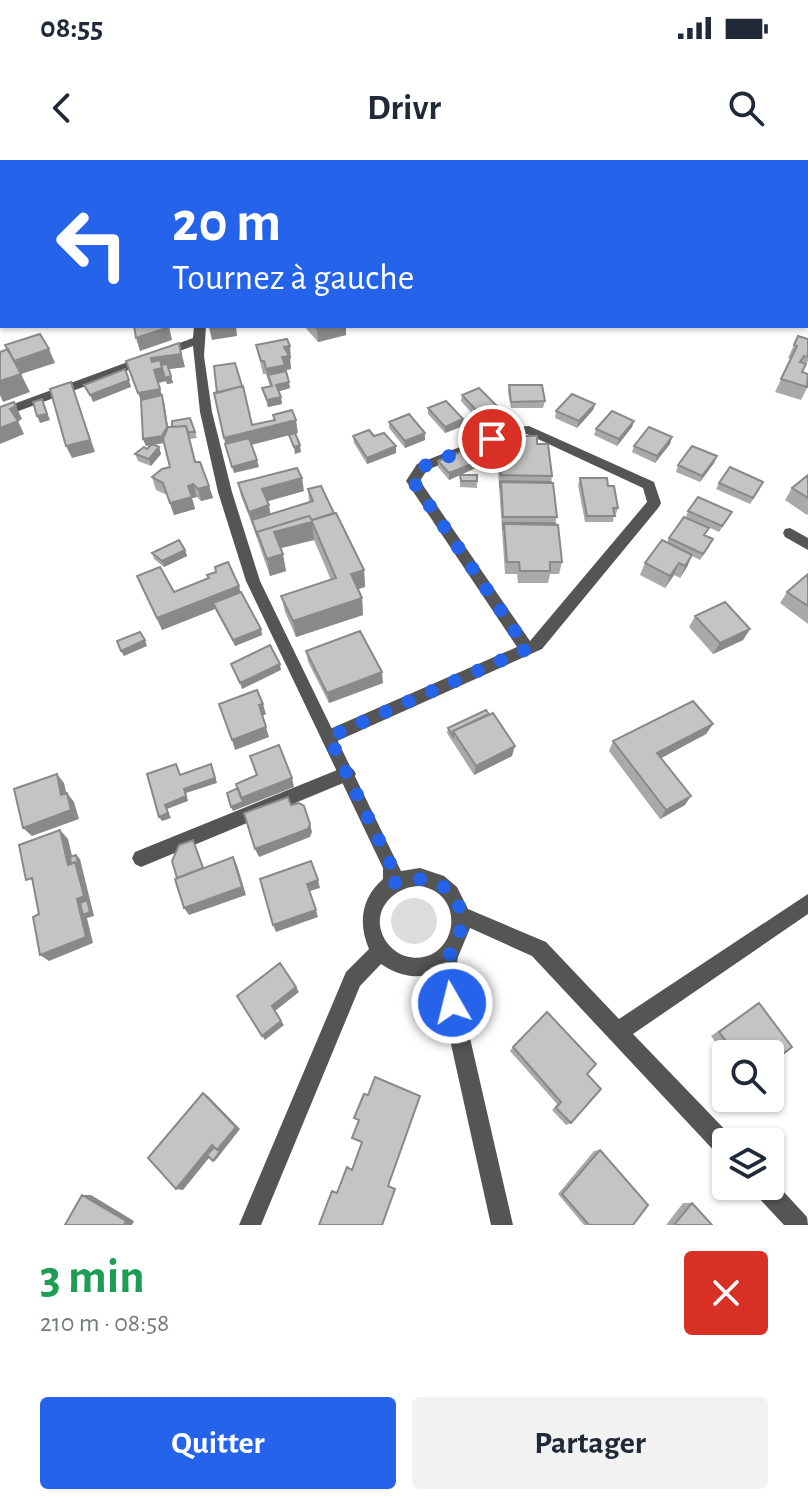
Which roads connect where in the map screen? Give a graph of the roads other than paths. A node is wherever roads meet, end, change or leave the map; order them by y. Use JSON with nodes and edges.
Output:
{"nodes":[{"id":1,"x":200,"y":333,"type":"edge"},
{"id":2,"x":0,"y":414,"type":"edge"},
{"id":3,"x":790,"y":533,"type":"dead end"},
{"id":4,"x":808,"y":545,"type":"edge"},
{"id":5,"x":527,"y":649,"type":"junction"},
{"id":6,"x":329,"y":737,"type":"junction"},
{"id":7,"x":347,"y":774,"type":"junction"},
{"id":8,"x":141,"y":858,"type":"dead end"},
{"id":9,"x":392,"y":884,"type":"junction"},
{"id":10,"x":808,"y":903,"type":"edge"},
{"id":11,"x":461,"y":915,"type":"junction"},
{"id":12,"x":381,"y":951,"type":"junction"},
{"id":13,"x":449,"y":954,"type":"junction"},
{"id":14,"x":618,"y":1032,"type":"junction"},
{"id":15,"x":712,"y":1132,"type":"edge"},
{"id":16,"x":776,"y":1200,"type":"edge"},
{"id":17,"x":250,"y":1225,"type":"edge"},
{"id":18,"x":502,"y":1225,"type":"edge"},
{"id":19,"x":799,"y":1225,"type":"edge"}],
"edges":[{"from":1,"to":2,"type":"street"},
{"from":1,"to":6,"type":"street"},
{"from":3,"to":4,"type":"street"},
{"from":5,"to":5,"type":"street"},
{"from":5,"to":6,"type":"street"},
{"from":6,"to":7,"type":"street"},
{"from":7,"to":8,"type":"street"},
{"from":7,"to":9,"type":"street"},
{"from":9,"to":11,"type":"street"},
{"from":9,"to":12,"type":"street"},
{"from":10,"to":14,"type":"street"},
{"from":11,"to":13,"type":"street"},
{"from":11,"to":14,"type":"street"},
{"from":12,"to":13,"type":"street"},
{"from":12,"to":17,"type":"street"},
{"from":13,"to":18,"type":"street"},
{"from":14,"to":15,"type":"street"},
{"from":16,"to":19,"type":"street"}]}
